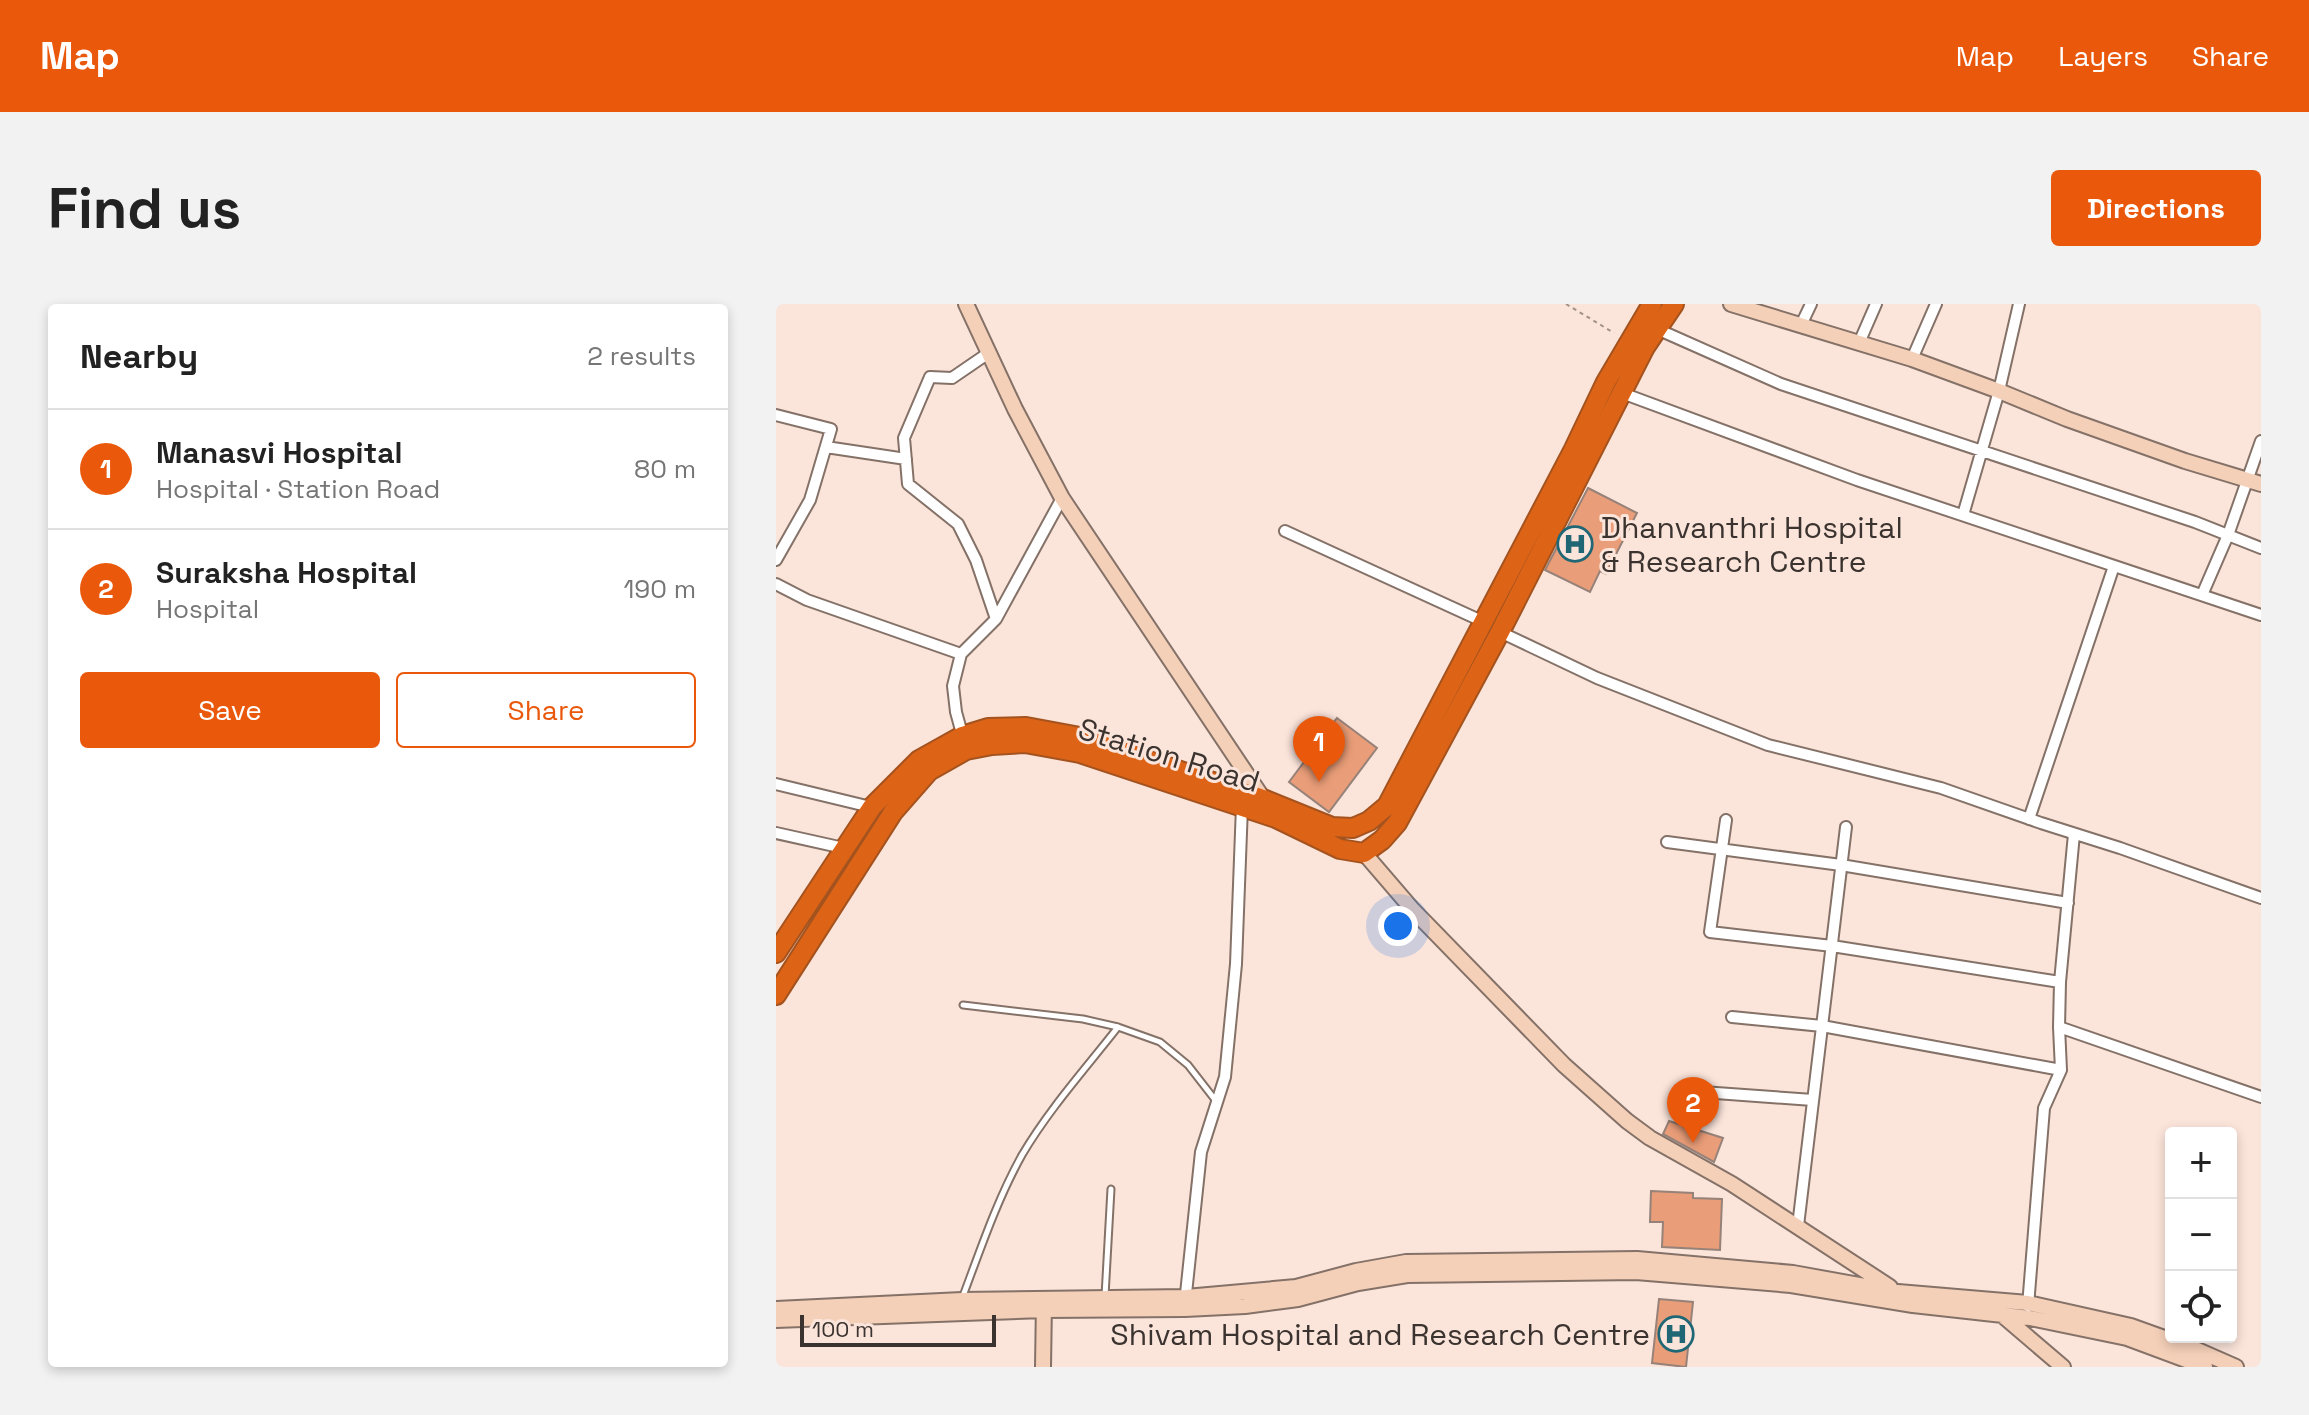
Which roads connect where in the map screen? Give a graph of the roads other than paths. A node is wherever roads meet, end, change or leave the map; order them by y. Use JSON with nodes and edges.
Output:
{"nodes":[{"id":1,"x":966,"y":304,"type":"edge"},
{"id":2,"x":1652,"y":304,"type":"edge"},
{"id":3,"x":1674,"y":304,"type":"edge"},
{"id":4,"x":1731,"y":304,"type":"edge"},
{"id":5,"x":1811,"y":304,"type":"edge"},
{"id":6,"x":1876,"y":304,"type":"edge"},
{"id":7,"x":1936,"y":304,"type":"edge"},
{"id":8,"x":2019,"y":304,"type":"edge"},
{"id":9,"x":1801,"y":325,"type":"junction"},
{"id":10,"x":1657,"y":329,"type":"junction"},
{"id":11,"x":1859,"y":343,"type":"junction"},
{"id":12,"x":990,"y":352,"type":"junction"},
{"id":13,"x":1912,"y":359,"type":"junction"},
{"id":14,"x":1999,"y":391,"type":"junction"},
{"id":15,"x":1622,"y":393,"type":"junction"},
{"id":16,"x":776,"y":415,"type":"edge"},
{"id":17,"x":2261,"y":441,"type":"edge"},
{"id":18,"x":826,"y":447,"type":"junction"},
{"id":19,"x":1982,"y":451,"type":"junction"},
{"id":20,"x":906,"y":459,"type":"junction"},
{"id":21,"x":2254,"y":482,"type":"edge"},
{"id":22,"x":1062,"y":498,"type":"junction"},
{"id":23,"x":1963,"y":515,"type":"junction"},
{"id":24,"x":1285,"y":531,"type":"dead end"},
{"id":25,"x":2228,"y":535,"type":"junction"},
{"id":26,"x":2261,"y":548,"type":"edge"},
{"id":27,"x":776,"y":560,"type":"edge"},
{"id":28,"x":2114,"y":566,"type":"junction"},
{"id":29,"x":776,"y":584,"type":"edge"},
{"id":30,"x":2202,"y":595,"type":"junction"},
{"id":31,"x":2261,"y":615,"type":"edge"},
{"id":32,"x":996,"y":619,"type":"junction"},
{"id":33,"x":1482,"y":621,"type":"junction"},
{"id":34,"x":1500,"y":632,"type":"junction"},
{"id":35,"x":961,"y":654,"type":"junction"},
{"id":36,"x":964,"y":743,"type":"junction"},
{"id":37,"x":776,"y":784,"type":"edge"},
{"id":38,"x":1263,"y":799,"type":"junction"},
{"id":39,"x":1242,"y":806,"type":"junction"},
{"id":40,"x":872,"y":807,"type":"junction"},
{"id":41,"x":893,"y":812,"type":"junction"},
{"id":42,"x":1276,"y":818,"type":"junction"},
{"id":43,"x":2029,"y":819,"type":"junction"},
{"id":44,"x":1726,"y":820,"type":"dead end"},
{"id":45,"x":1846,"y":827,"type":"dead end"},
{"id":46,"x":776,"y":833,"type":"edge"},
{"id":47,"x":2074,"y":834,"type":"junction"},
{"id":48,"x":1667,"y":842,"type":"dead end"},
{"id":49,"x":844,"y":848,"type":"junction"},
{"id":50,"x":1721,"y":849,"type":"junction"},
{"id":51,"x":866,"y":852,"type":"junction"},
{"id":52,"x":1364,"y":853,"type":"junction"},
{"id":53,"x":1841,"y":865,"type":"junction"},
{"id":54,"x":2261,"y":898,"type":"edge"},
{"id":55,"x":2068,"y":903,"type":"junction"},
{"id":56,"x":1832,"y":946,"type":"junction"},
{"id":57,"x":776,"y":953,"type":"edge"},
{"id":58,"x":2060,"y":982,"type":"junction"},
{"id":59,"x":776,"y":995,"type":"edge"},
{"id":60,"x":963,"y":1005,"type":"dead end"},
{"id":61,"x":1732,"y":1017,"type":"dead end"},
{"id":62,"x":1822,"y":1026,"type":"junction"},
{"id":63,"x":1118,"y":1027,"type":"junction"},
{"id":64,"x":2059,"y":1027,"type":"junction"},
{"id":65,"x":2061,"y":1070,"type":"junction"},
{"id":66,"x":1702,"y":1092,"type":"dead end"},
{"id":67,"x":2261,"y":1097,"type":"edge"},
{"id":68,"x":1813,"y":1100,"type":"junction"},
{"id":69,"x":1218,"y":1104,"type":"junction"},
{"id":70,"x":1111,"y":1189,"type":"dead end"},
{"id":71,"x":1798,"y":1226,"type":"junction"},
{"id":72,"x":1357,"y":1277,"type":"junction"},
{"id":73,"x":1898,"y":1292,"type":"junction"},
{"id":74,"x":1105,"y":1297,"type":"junction"},
{"id":75,"x":1982,"y":1301,"type":"junction"},
{"id":76,"x":1185,"y":1303,"type":"junction"},
{"id":77,"x":1044,"y":1304,"type":"junction"},
{"id":78,"x":1913,"y":1305,"type":"junction"},
{"id":79,"x":960,"y":1306,"type":"junction"},
{"id":80,"x":776,"y":1309,"type":"edge"},
{"id":81,"x":2029,"y":1311,"type":"junction"},
{"id":82,"x":2001,"y":1315,"type":"junction"},
{"id":83,"x":776,"y":1320,"type":"edge"},
{"id":84,"x":1043,"y":1362,"type":"edge"},
{"id":85,"x":2063,"y":1367,"type":"edge"},
{"id":86,"x":2205,"y":1367,"type":"edge"},
{"id":87,"x":2236,"y":1367,"type":"edge"}],
"edges":[{"from":1,"to":12,"type":"main road"},
{"from":2,"to":33,"type":"highway","name":"Station Road"},
{"from":3,"to":10,"type":"highway"},
{"from":4,"to":9,"type":"main road"},
{"from":5,"to":9,"type":"street"},
{"from":6,"to":11,"type":"street"},
{"from":7,"to":13,"type":"street"},
{"from":8,"to":14,"type":"street"},
{"from":9,"to":11,"type":"main road"},
{"from":10,"to":15,"type":"highway"},
{"from":10,"to":19,"type":"street"},
{"from":11,"to":13,"type":"main road"},
{"from":12,"to":20,"type":"street"},
{"from":12,"to":22,"type":"main road"},
{"from":13,"to":14,"type":"main road"},
{"from":14,"to":19,"type":"street"},
{"from":14,"to":21,"type":"main road"},
{"from":15,"to":23,"type":"street"},
{"from":15,"to":34,"type":"highway"},
{"from":16,"to":18,"type":"street"},
{"from":17,"to":21,"type":"street"},
{"from":18,"to":20,"type":"street"},
{"from":18,"to":27,"type":"street"},
{"from":19,"to":23,"type":"street"},
{"from":19,"to":25,"type":"street"},
{"from":20,"to":32,"type":"street"},
{"from":21,"to":25,"type":"street"},
{"from":22,"to":32,"type":"street"},
{"from":22,"to":38,"type":"main road"},
{"from":23,"to":28,"type":"street"},
{"from":24,"to":33,"type":"street"},
{"from":25,"to":26,"type":"street"},
{"from":25,"to":30,"type":"street"},
{"from":28,"to":30,"type":"street"},
{"from":28,"to":43,"type":"street"},
{"from":29,"to":35,"type":"street"},
{"from":30,"to":31,"type":"street"},
{"from":32,"to":35,"type":"street"},
{"from":33,"to":34,"type":"street"},
{"from":33,"to":38,"type":"highway","name":"Station Road"},
{"from":34,"to":43,"type":"street"},
{"from":34,"to":52,"type":"highway"},
{"from":35,"to":36,"type":"street"},
{"from":36,"to":38,"type":"highway","name":"Station Road"},
{"from":36,"to":39,"type":"highway","name":"Station Road"},
{"from":36,"to":40,"type":"highway","name":"Station Road"},
{"from":36,"to":41,"type":"highway","name":"Station Road"},
{"from":37,"to":40,"type":"street"},
{"from":38,"to":42,"type":"main road"},
{"from":39,"to":42,"type":"highway","name":"Station Road"},
{"from":39,"to":69,"type":"street"},
{"from":40,"to":41,"type":"street"},
{"from":40,"to":49,"type":"highway","name":"Station Road"},
{"from":41,"to":51,"type":"highway","name":"Station Road"},
{"from":42,"to":52,"type":"highway","name":"Station Road"},
{"from":43,"to":47,"type":"street"},
{"from":44,"to":50,"type":"street"},
{"from":45,"to":53,"type":"street"},
{"from":46,"to":49,"type":"street"},
{"from":47,"to":54,"type":"street"},
{"from":47,"to":55,"type":"street"},
{"from":48,"to":50,"type":"street"},
{"from":49,"to":51,"type":"street"},
{"from":49,"to":57,"type":"highway","name":"Station Road"},
{"from":50,"to":53,"type":"street"},
{"from":50,"to":56,"type":"street"},
{"from":51,"to":59,"type":"highway","name":"Station Road"},
{"from":52,"to":71,"type":"main road"},
{"from":53,"to":55,"type":"street"},
{"from":53,"to":56,"type":"street"},
{"from":55,"to":58,"type":"street"},
{"from":56,"to":58,"type":"street"},
{"from":56,"to":62,"type":"street"},
{"from":58,"to":64,"type":"street"},
{"from":60,"to":63,"type":"lane"},
{"from":61,"to":62,"type":"street"},
{"from":62,"to":65,"type":"street"},
{"from":62,"to":68,"type":"street"},
{"from":63,"to":69,"type":"lane"},
{"from":63,"to":79,"type":"lane"},
{"from":64,"to":65,"type":"street"},
{"from":64,"to":67,"type":"street"},
{"from":65,"to":81,"type":"street"},
{"from":66,"to":68,"type":"street"},
{"from":68,"to":71,"type":"street"},
{"from":69,"to":76,"type":"street"},
{"from":70,"to":74,"type":"lane"},
{"from":71,"to":73,"type":"main road"},
{"from":72,"to":73,"type":"main road"},
{"from":72,"to":76,"type":"main road"},
{"from":72,"to":78,"type":"main road"},
{"from":73,"to":75,"type":"main road"},
{"from":73,"to":78,"type":"main road"},
{"from":74,"to":76,"type":"main road"},
{"from":74,"to":77,"type":"main road"},
{"from":75,"to":81,"type":"main road"},
{"from":75,"to":82,"type":"main road"},
{"from":76,"to":77,"type":"main road"},
{"from":77,"to":79,"type":"main road"},
{"from":77,"to":84,"type":"main road"},
{"from":78,"to":82,"type":"main road"},
{"from":79,"to":80,"type":"main road"},
{"from":79,"to":83,"type":"main road"},
{"from":81,"to":82,"type":"main road"},
{"from":81,"to":86,"type":"main road"},
{"from":81,"to":87,"type":"main road"},
{"from":82,"to":85,"type":"main road"}]}
